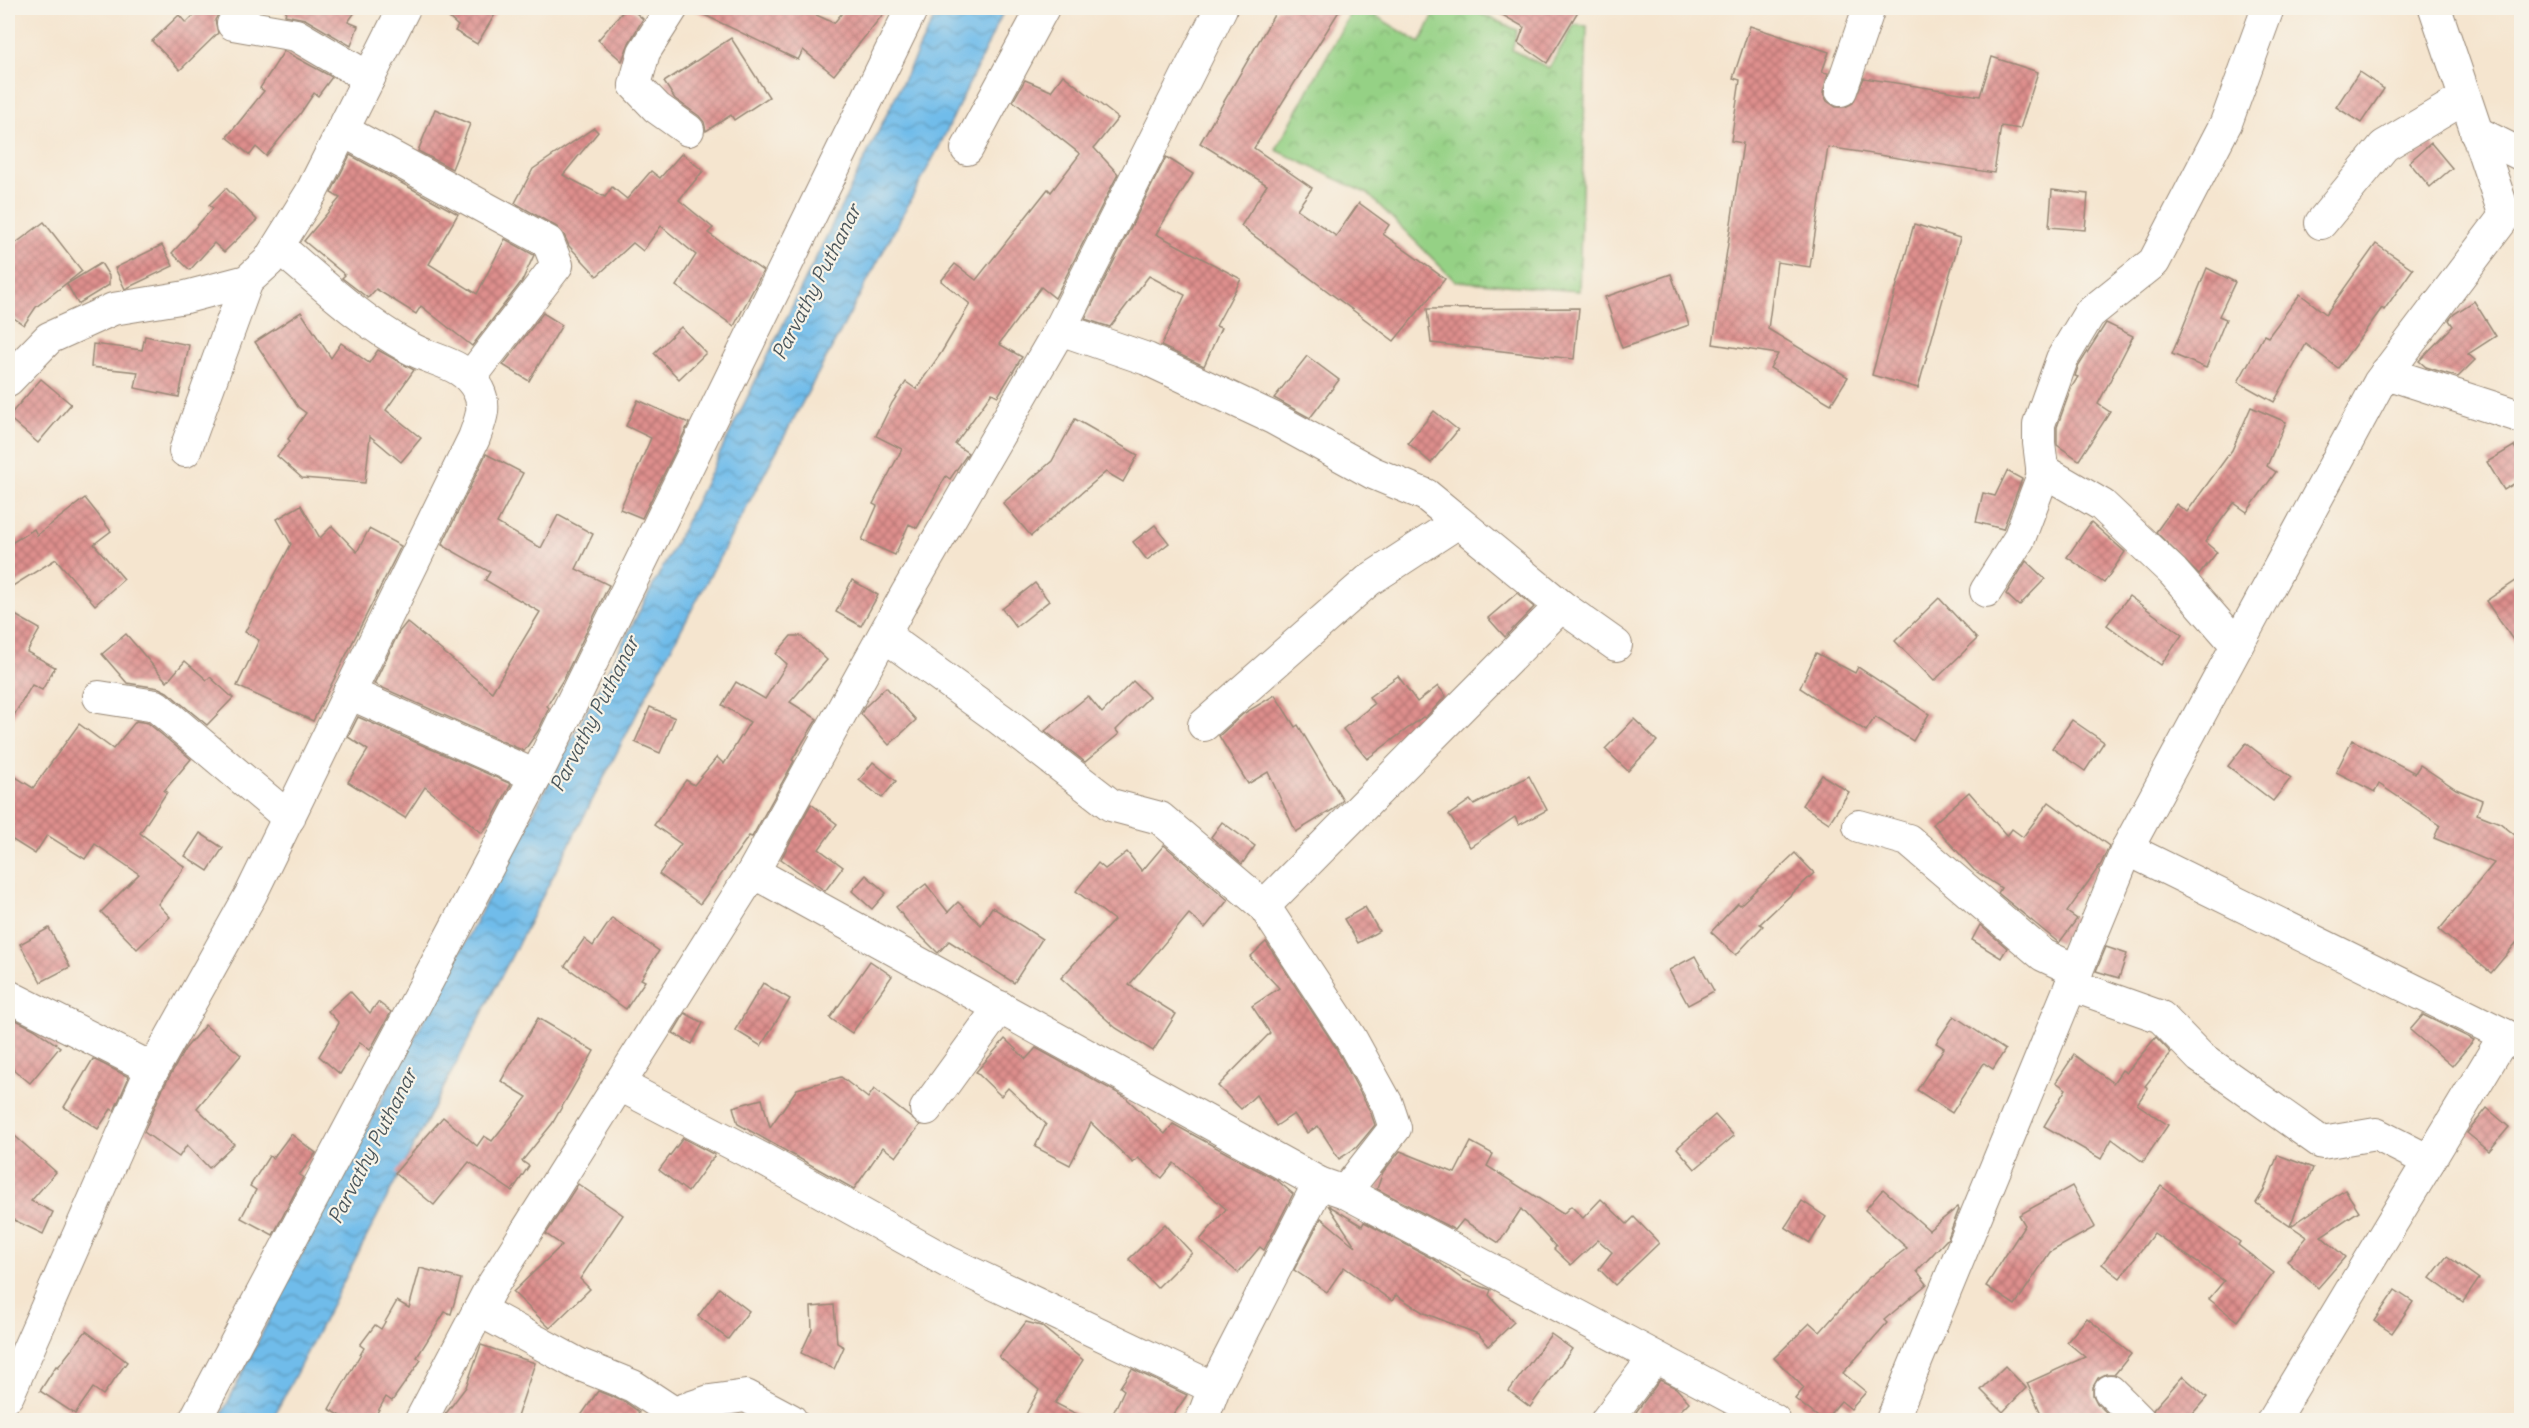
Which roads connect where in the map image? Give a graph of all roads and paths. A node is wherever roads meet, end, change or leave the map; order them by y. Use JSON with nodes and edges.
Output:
{"nodes":[{"id":1,"x":404,"y":8,"type":"edge"},
{"id":2,"x":672,"y":8,"type":"edge"},
{"id":3,"x":912,"y":8,"type":"edge"},
{"id":4,"x":1043,"y":8,"type":"edge"},
{"id":5,"x":1221,"y":8,"type":"edge"},
{"id":6,"x":1869,"y":8,"type":"edge"},
{"id":7,"x":2268,"y":8,"type":"edge"},
{"id":8,"x":2435,"y":8,"type":"edge"},
{"id":9,"x":233,"y":24,"type":"dead end"},
{"id":10,"x":369,"y":78,"type":"junction"},
{"id":11,"x":1841,"y":90,"type":"dead end"},
{"id":12,"x":2465,"y":98,"type":"junction"},
{"id":13,"x":342,"y":130,"type":"junction"},
{"id":14,"x":688,"y":130,"type":"dead end"},
{"id":15,"x":2476,"y":132,"type":"junction"},
{"id":16,"x":967,"y":149,"type":"dead end"},
{"id":17,"x":2522,"y":155,"type":"edge"},
{"id":18,"x":2321,"y":224,"type":"dead end"},
{"id":19,"x":279,"y":247,"type":"junction"},
{"id":20,"x":247,"y":281,"type":"junction"},
{"id":21,"x":1060,"y":329,"type":"junction"},
{"id":22,"x":2386,"y":374,"type":"junction"},
{"id":23,"x":470,"y":378,"type":"junction"},
{"id":24,"x":8,"y":380,"type":"edge"},
{"id":25,"x":2522,"y":417,"type":"edge"},
{"id":26,"x":185,"y":451,"type":"dead end"},
{"id":27,"x":2042,"y":470,"type":"junction"},
{"id":28,"x":1458,"y":522,"type":"junction"},
{"id":29,"x":1986,"y":591,"type":"dead end"},
{"id":30,"x":1561,"y":606,"type":"junction"},
{"id":31,"x":885,"y":636,"type":"junction"},
{"id":32,"x":1616,"y":645,"type":"dead end"},
{"id":33,"x":2237,"y":645,"type":"junction"},
{"id":34,"x":349,"y":693,"type":"junction"},
{"id":35,"x":99,"y":696,"type":"dead end"},
{"id":36,"x":1204,"y":725,"type":"dead end"},
{"id":37,"x":536,"y":776,"type":"junction"},
{"id":38,"x":289,"y":818,"type":"junction"},
{"id":39,"x":1859,"y":826,"type":"dead end"},
{"id":40,"x":2127,"y":849,"type":"junction"},
{"id":41,"x":753,"y":872,"type":"junction"},
{"id":42,"x":1264,"y":906,"type":"junction"},
{"id":43,"x":2074,"y":978,"type":"junction"},
{"id":44,"x":8,"y":996,"type":"edge"},
{"id":45,"x":1000,"y":1007,"type":"junction"},
{"id":46,"x":2513,"y":1040,"type":"edge"},
{"id":47,"x":153,"y":1069,"type":"junction"},
{"id":48,"x":620,"y":1085,"type":"junction"},
{"id":49,"x":926,"y":1109,"type":"dead end"},
{"id":50,"x":2429,"y":1161,"type":"junction"},
{"id":51,"x":1332,"y":1187,"type":"junction"},
{"id":52,"x":479,"y":1310,"type":"junction"},
{"id":53,"x":1655,"y":1357,"type":"junction"},
{"id":54,"x":1214,"y":1388,"type":"junction"},
{"id":55,"x":2110,"y":1391,"type":"dead end"},
{"id":56,"x":8,"y":1395,"type":"edge"},
{"id":57,"x":195,"y":1420,"type":"edge"},
{"id":58,"x":422,"y":1420,"type":"edge"},
{"id":59,"x":791,"y":1420,"type":"edge"},
{"id":60,"x":1202,"y":1420,"type":"edge"},
{"id":61,"x":1607,"y":1420,"type":"edge"},
{"id":62,"x":1774,"y":1420,"type":"edge"},
{"id":63,"x":1892,"y":1420,"type":"edge"},
{"id":64,"x":2139,"y":1420,"type":"edge"},
{"id":65,"x":2273,"y":1420,"type":"edge"}],
"edges":[{"from":1,"to":10,"type":"street"},
{"from":2,"to":14,"type":"street"},
{"from":3,"to":37,"type":"street"},
{"from":4,"to":16,"type":"street"},
{"from":5,"to":21,"type":"street"},
{"from":6,"to":11,"type":"street"},
{"from":7,"to":27,"type":"street"},
{"from":8,"to":12,"type":"street"},
{"from":9,"to":10,"type":"street"},
{"from":10,"to":13,"type":"street"},
{"from":12,"to":15,"type":"street"},
{"from":12,"to":18,"type":"street"},
{"from":13,"to":19,"type":"street"},
{"from":13,"to":23,"type":"street"},
{"from":15,"to":17,"type":"street"},
{"from":15,"to":22,"type":"street"},
{"from":19,"to":20,"type":"street"},
{"from":19,"to":23,"type":"street"},
{"from":20,"to":24,"type":"street"},
{"from":20,"to":26,"type":"street"},
{"from":21,"to":28,"type":"street"},
{"from":21,"to":31,"type":"street"},
{"from":22,"to":25,"type":"street"},
{"from":22,"to":33,"type":"street"},
{"from":23,"to":34,"type":"street"},
{"from":27,"to":29,"type":"street"},
{"from":27,"to":33,"type":"street"},
{"from":28,"to":30,"type":"street"},
{"from":28,"to":36,"type":"street"},
{"from":30,"to":32,"type":"street"},
{"from":30,"to":42,"type":"street"},
{"from":31,"to":41,"type":"street"},
{"from":31,"to":42,"type":"street"},
{"from":33,"to":40,"type":"street"},
{"from":34,"to":37,"type":"street"},
{"from":34,"to":38,"type":"street"},
{"from":35,"to":38,"type":"street"},
{"from":37,"to":57,"type":"street"},
{"from":38,"to":47,"type":"street"},
{"from":39,"to":43,"type":"street"},
{"from":40,"to":43,"type":"street"},
{"from":40,"to":46,"type":"street"},
{"from":41,"to":45,"type":"street"},
{"from":41,"to":48,"type":"street"},
{"from":42,"to":51,"type":"street"},
{"from":43,"to":50,"type":"street"},
{"from":43,"to":63,"type":"street"},
{"from":44,"to":47,"type":"street"},
{"from":45,"to":49,"type":"street"},
{"from":45,"to":51,"type":"street"},
{"from":46,"to":50,"type":"street"},
{"from":47,"to":56,"type":"street"},
{"from":48,"to":52,"type":"street"},
{"from":48,"to":54,"type":"street"},
{"from":50,"to":65,"type":"street"},
{"from":51,"to":53,"type":"street"},
{"from":51,"to":54,"type":"street"},
{"from":52,"to":58,"type":"street"},
{"from":52,"to":59,"type":"street"},
{"from":53,"to":61,"type":"street"},
{"from":53,"to":62,"type":"street"},
{"from":54,"to":60,"type":"street"},
{"from":55,"to":64,"type":"street"}]}
